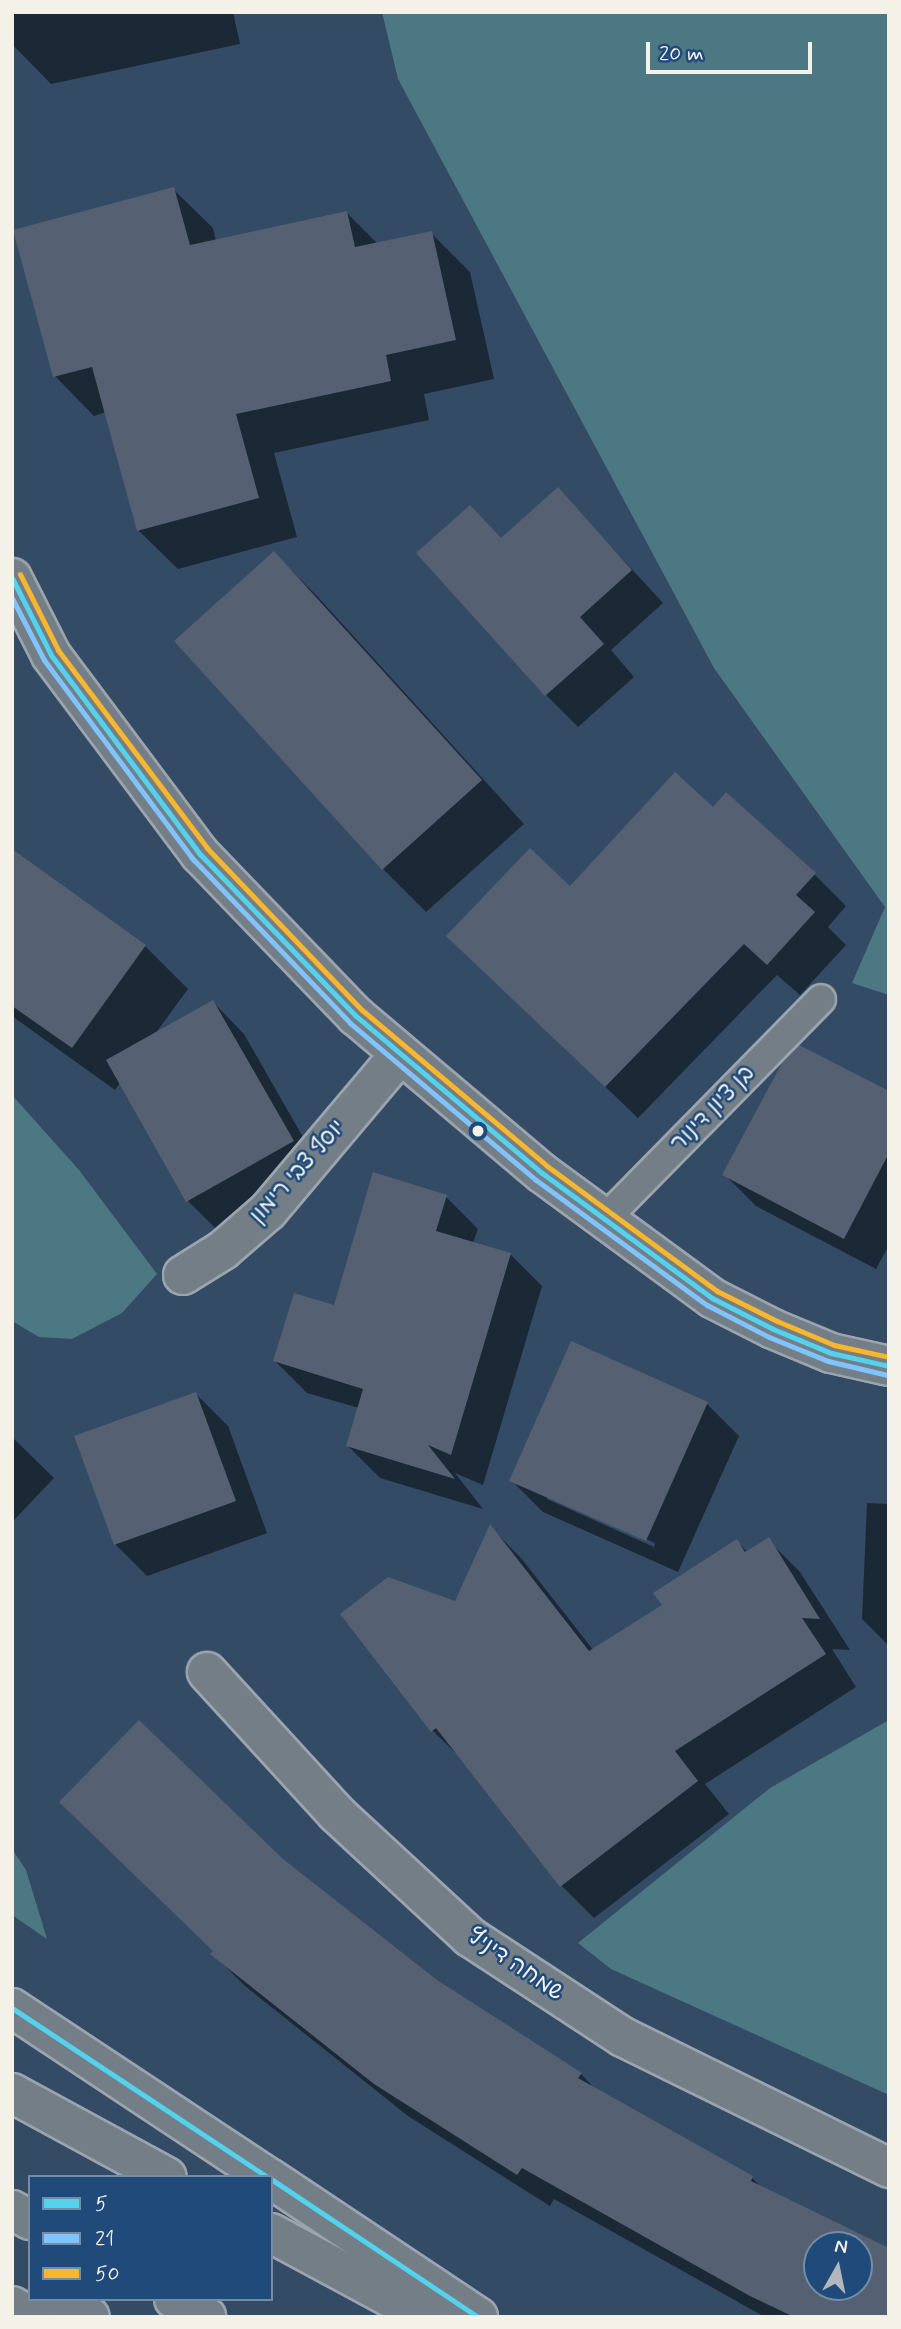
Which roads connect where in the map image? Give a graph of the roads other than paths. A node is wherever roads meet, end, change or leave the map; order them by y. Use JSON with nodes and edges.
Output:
{"nodes":[{"id":1,"x":12,"y":578,"type":"edge"},
{"id":2,"x":821,"y":999,"type":"dead end"},
{"id":3,"x":400,"y":1054,"type":"junction"},
{"id":4,"x":605,"y":1219,"type":"junction"},
{"id":5,"x":183,"y":1275,"type":"dead end"},
{"id":6,"x":889,"y":1366,"type":"edge"},
{"id":7,"x":207,"y":1672,"type":"dead end"},
{"id":8,"x":12,"y":2008,"type":"edge"},
{"id":9,"x":12,"y":2093,"type":"edge"},
{"id":10,"x":889,"y":2168,"type":"edge"},
{"id":11,"x":163,"y":2175,"type":"edge"},
{"id":12,"x":264,"y":2175,"type":"edge"},
{"id":13,"x":273,"y":2181,"type":"edge"},
{"id":14,"x":12,"y":2210,"type":"edge"},
{"id":15,"x":28,"y":2219,"type":"edge"},
{"id":16,"x":273,"y":2234,"type":"edge"},
{"id":17,"x":12,"y":2278,"type":"edge"},
{"id":18,"x":28,"y":2286,"type":"edge"},
{"id":19,"x":58,"y":2301,"type":"edge"},
{"id":20,"x":177,"y":2301,"type":"edge"},
{"id":21,"x":12,"y":2306,"type":"edge"},
{"id":22,"x":31,"y":2317,"type":"edge"},
{"id":23,"x":90,"y":2317,"type":"edge"},
{"id":24,"x":205,"y":2317,"type":"edge"},
{"id":25,"x":427,"y":2317,"type":"edge"},
{"id":26,"x":478,"y":2317,"type":"edge"}],
"edges":[{"from":1,"to":3,"type":"main road"},
{"from":2,"to":4,"type":"lane","name":"בן ציון דינור"},
{"from":3,"to":4,"type":"main road"},
{"from":3,"to":5,"type":"main road","name":"יוסף צבי רימון"},
{"from":4,"to":6,"type":"main road"},
{"from":7,"to":10,"type":"main road","name":"שמחה דיניץ"},
{"from":8,"to":12,"type":"main road"},
{"from":9,"to":11,"type":"main road"},
{"from":13,"to":26,"type":"main road"},
{"from":14,"to":15,"type":"main road"},
{"from":16,"to":25,"type":"main road"},
{"from":17,"to":18,"type":"main road"},
{"from":19,"to":23,"type":"main road"},
{"from":20,"to":24,"type":"main road"},
{"from":21,"to":22,"type":"main road"}]}
